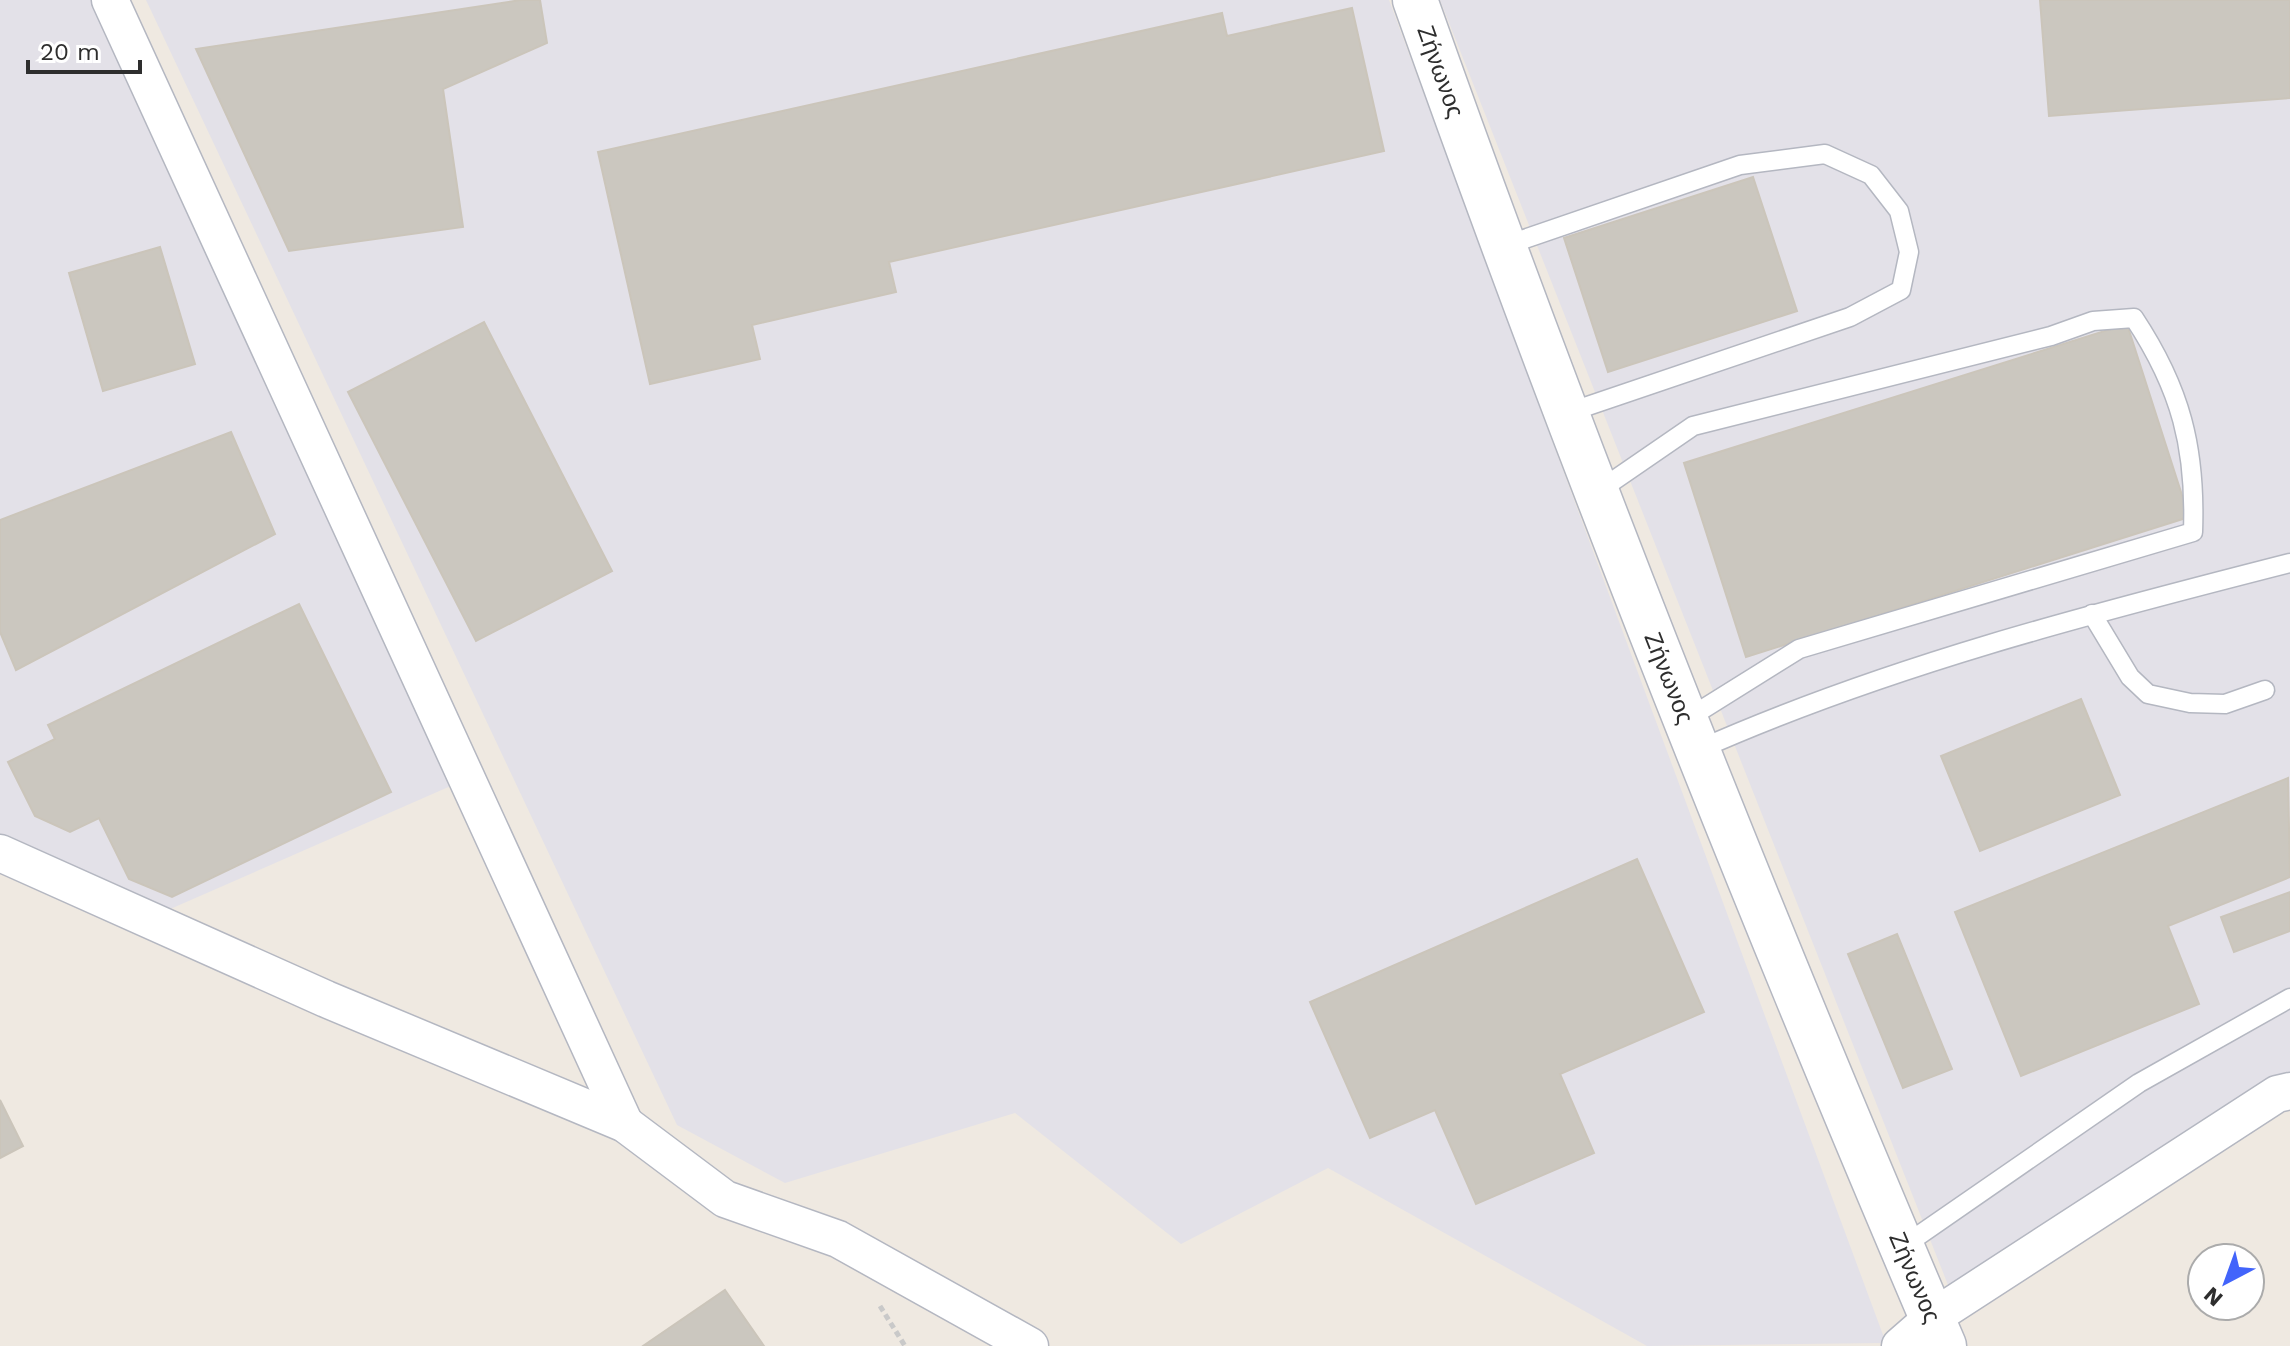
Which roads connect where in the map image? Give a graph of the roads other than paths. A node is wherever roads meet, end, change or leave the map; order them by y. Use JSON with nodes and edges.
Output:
{"nodes":[{"id":1,"x":110,"y":0,"type":"edge"},
{"id":2,"x":1415,"y":0,"type":"edge"},
{"id":3,"x":1502,"y":247,"type":"junction"},
{"id":4,"x":1564,"y":414,"type":"junction"},
{"id":5,"x":1597,"y":493,"type":"junction"},
{"id":6,"x":2290,"y":563,"type":"edge"},
{"id":7,"x":2092,"y":614,"type":"junction"},
{"id":8,"x":2265,"y":690,"type":"dead end"},
{"id":9,"x":1690,"y":736,"type":"junction"},
{"id":10,"x":0,"y":853,"type":"edge"},
{"id":11,"x":2290,"y":998,"type":"edge"},
{"id":12,"x":2290,"y":1091,"type":"edge"},
{"id":13,"x":625,"y":1124,"type":"junction"},
{"id":14,"x":1901,"y":1248,"type":"junction"},
{"id":15,"x":1925,"y":1337,"type":"edge"},
{"id":16,"x":1030,"y":1346,"type":"edge"}],
"edges":[{"from":1,"to":13,"type":"street"},
{"from":2,"to":3,"type":"street","name":"Ζήνωνος"},
{"from":3,"to":4,"type":"street","name":"Ζήνωνος"},
{"from":3,"to":4,"type":"lane"},
{"from":4,"to":5,"type":"street","name":"Ζήνωνος"},
{"from":5,"to":9,"type":"street","name":"Ζήνωνος"},
{"from":5,"to":9,"type":"lane"},
{"from":6,"to":7,"type":"lane"},
{"from":7,"to":8,"type":"lane"},
{"from":7,"to":9,"type":"lane"},
{"from":9,"to":14,"type":"street","name":"Ζήνωνος"},
{"from":10,"to":13,"type":"street"},
{"from":11,"to":14,"type":"lane"},
{"from":12,"to":15,"type":"street"},
{"from":13,"to":16,"type":"street"},
{"from":14,"to":15,"type":"street","name":"Ζήνωνος"}]}
